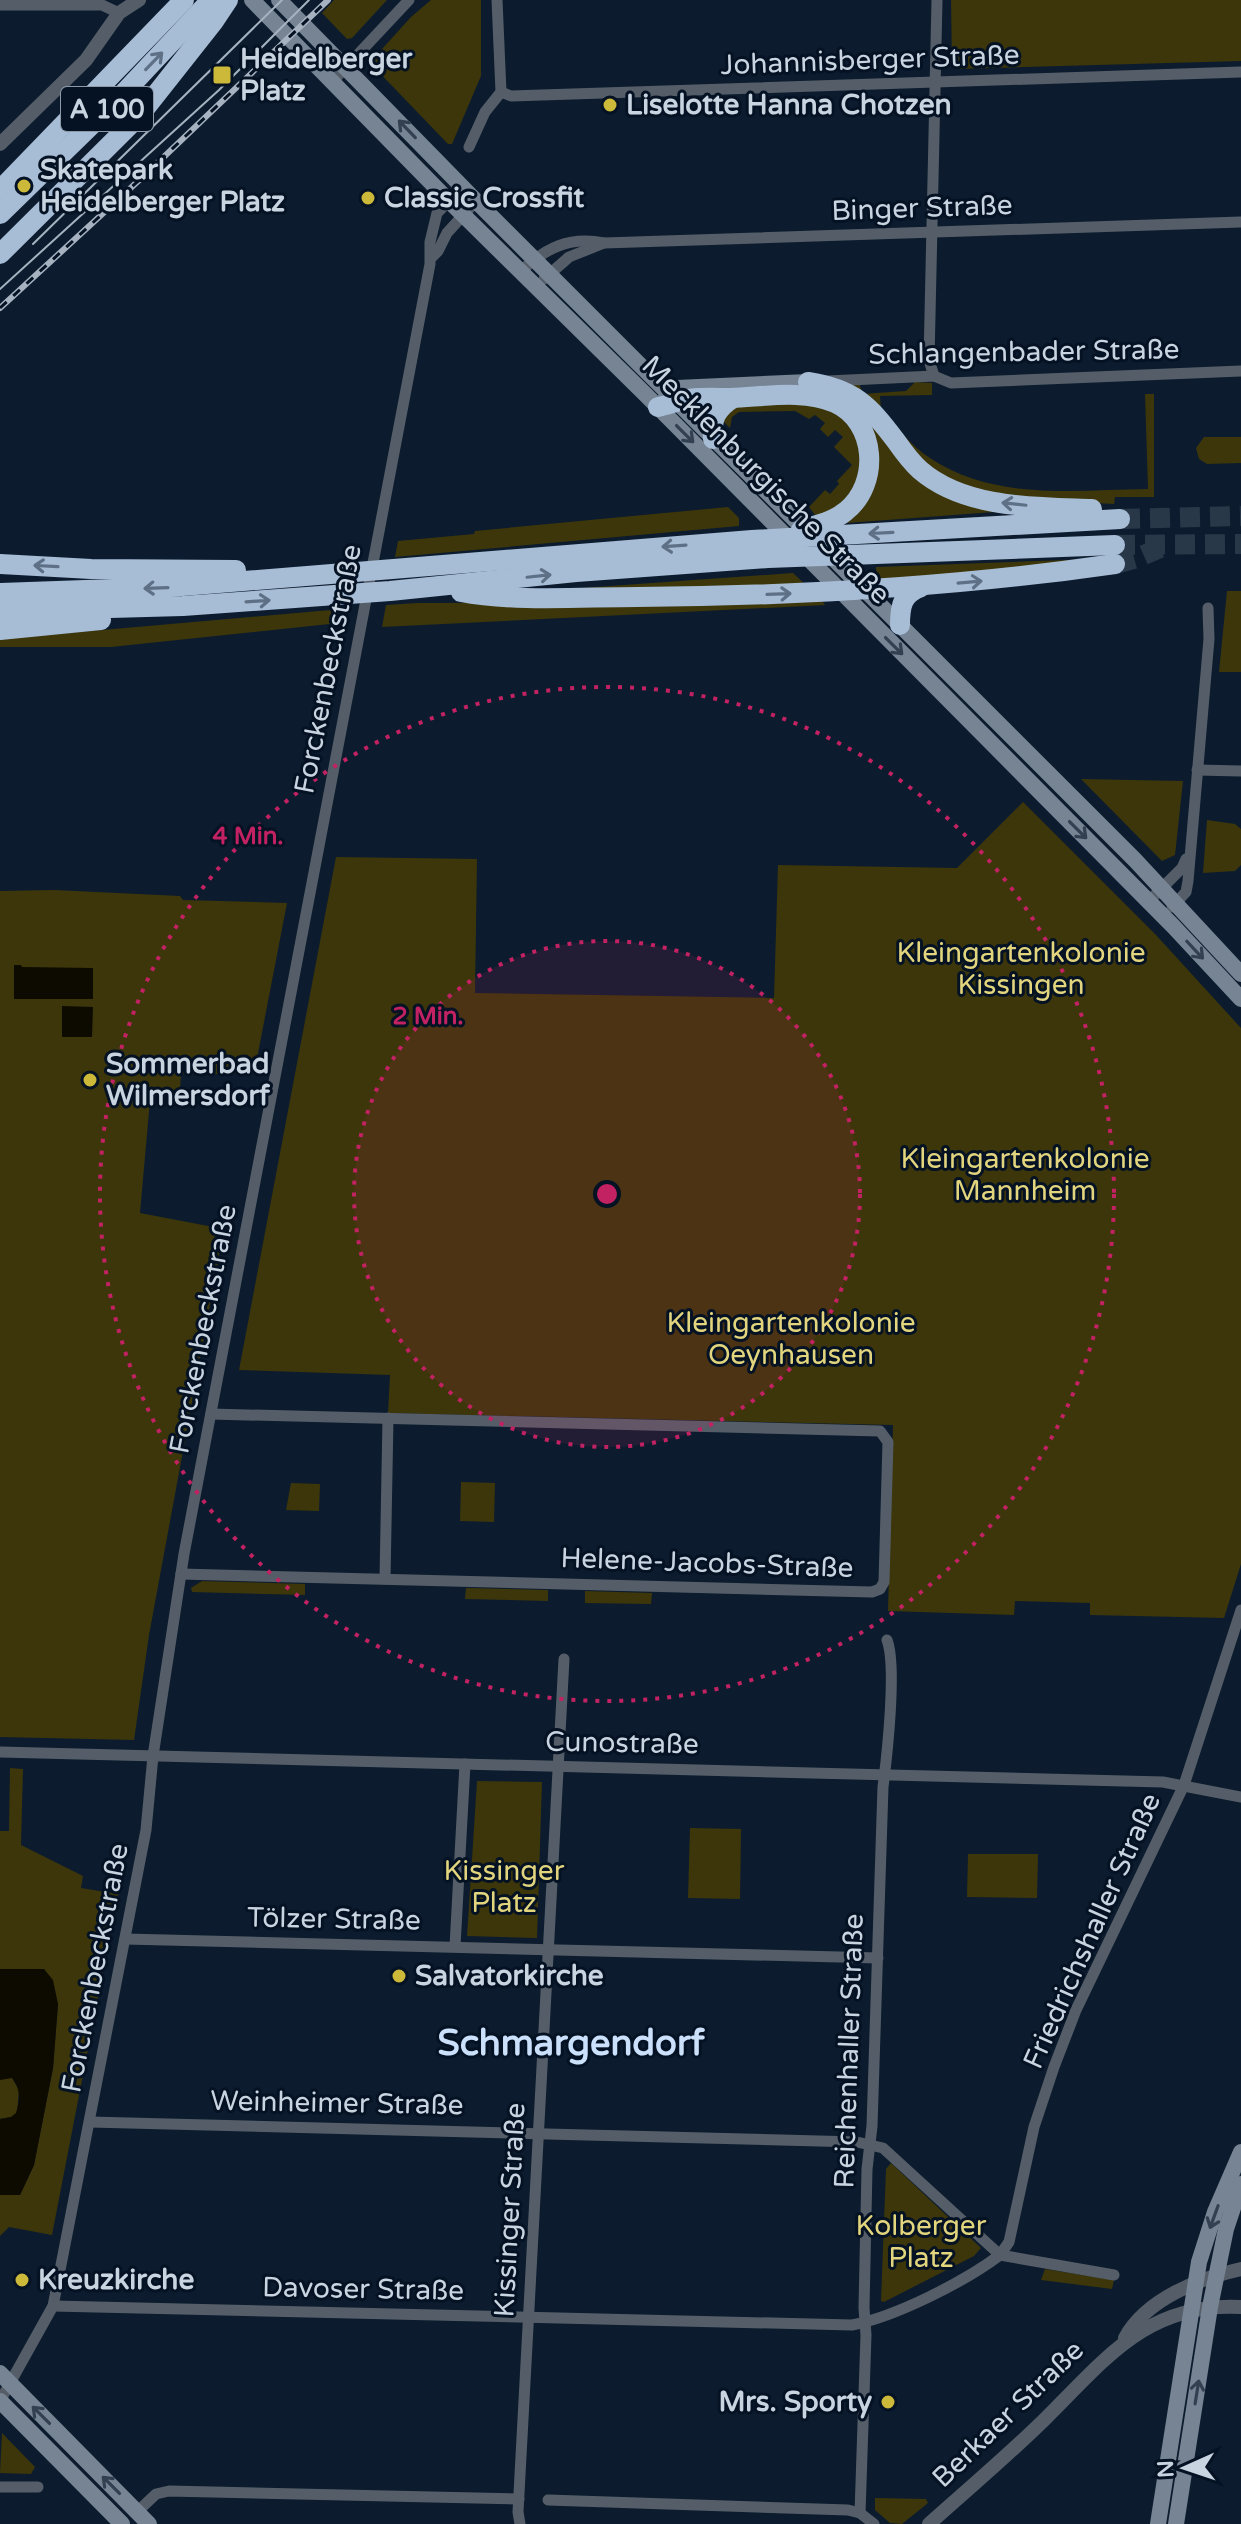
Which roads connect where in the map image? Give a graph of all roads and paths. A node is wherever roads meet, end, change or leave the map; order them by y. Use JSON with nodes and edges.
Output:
{"nodes":[{"id":1,"x":139,"y":0,"type":"edge"},
{"id":2,"x":184,"y":0,"type":"edge"},
{"id":3,"x":211,"y":0,"type":"edge"},
{"id":4,"x":228,"y":0,"type":"edge"},
{"id":5,"x":279,"y":0,"type":"edge"},
{"id":6,"x":409,"y":0,"type":"edge"},
{"id":7,"x":497,"y":0,"type":"edge"},
{"id":8,"x":937,"y":0,"type":"edge"},
{"id":9,"x":257,"y":4,"type":"edge"},
{"id":10,"x":0,"y":5,"type":"edge"},
{"id":11,"x":120,"y":7,"type":"edge"},
{"id":12,"x":346,"y":67,"type":"junction"},
{"id":13,"x":1241,"y":72,"type":"edge"},
{"id":14,"x":333,"y":81,"type":"junction"},
{"id":15,"x":937,"y":82,"type":"junction"},
{"id":16,"x":501,"y":92,"type":"junction"},
{"id":17,"x":0,"y":144,"type":"edge"},
{"id":18,"x":469,"y":147,"type":"dead end"},
{"id":19,"x":463,"y":187,"type":"junction"},
{"id":20,"x":0,"y":190,"type":"edge"},
{"id":21,"x":449,"y":201,"type":"junction"},
{"id":22,"x":476,"y":201,"type":"junction"},
{"id":23,"x":0,"y":214,"type":"edge"},
{"id":24,"x":464,"y":214,"type":"junction"},
{"id":25,"x":1241,"y":222,"type":"edge"},
{"id":26,"x":932,"y":232,"type":"junction"},
{"id":27,"x":604,"y":243,"type":"junction"},
{"id":28,"x":0,"y":254,"type":"edge"},
{"id":29,"x":432,"y":257,"type":"junction"},
{"id":30,"x":534,"y":259,"type":"junction"},
{"id":31,"x":521,"y":271,"type":"junction"},
{"id":32,"x":549,"y":274,"type":"junction"},
{"id":33,"x":537,"y":286,"type":"junction"},
{"id":34,"x":621,"y":345,"type":"junction"},
{"id":35,"x":609,"y":358,"type":"junction"},
{"id":36,"x":1241,"y":371,"type":"edge"},
{"id":37,"x":934,"y":376,"type":"junction"},
{"id":38,"x":808,"y":382,"type":"junction"},
{"id":39,"x":733,"y":398,"type":"junction"},
{"id":40,"x":669,"y":401,"type":"junction"},
{"id":41,"x":713,"y":439,"type":"junction"},
{"id":42,"x":771,"y":549,"type":"junction"},
{"id":43,"x":0,"y":564,"type":"edge"},
{"id":44,"x":289,"y":579,"type":"junction"},
{"id":45,"x":333,"y":586,"type":"junction"},
{"id":46,"x":851,"y":586,"type":"junction"},
{"id":47,"x":926,"y":586,"type":"junction"},
{"id":48,"x":433,"y":587,"type":"junction"},
{"id":49,"x":0,"y":593,"type":"edge"},
{"id":50,"x":183,"y":606,"type":"junction"},
{"id":51,"x":1208,"y":608,"type":"dead end"},
{"id":52,"x":0,"y":611,"type":"edge"},
{"id":53,"x":900,"y":625,"type":"junction"},
{"id":54,"x":0,"y":630,"type":"edge"},
{"id":55,"x":1197,"y":770,"type":"junction"},
{"id":56,"x":1241,"y":771,"type":"edge"},
{"id":57,"x":1190,"y":852,"type":"junction"},
{"id":58,"x":1162,"y":889,"type":"junction"},
{"id":59,"x":1148,"y":902,"type":"junction"},
{"id":60,"x":1175,"y":903,"type":"junction"},
{"id":61,"x":1163,"y":916,"type":"junction"},
{"id":62,"x":1241,"y":974,"type":"edge"},
{"id":63,"x":1241,"y":999,"type":"edge"},
{"id":64,"x":211,"y":1414,"type":"junction"},
{"id":65,"x":388,"y":1418,"type":"junction"},
{"id":66,"x":181,"y":1574,"type":"junction"},
{"id":67,"x":385,"y":1579,"type":"junction"},
{"id":68,"x":1241,"y":1610,"type":"edge"},
{"id":69,"x":887,"y":1640,"type":"dead end"},
{"id":70,"x":564,"y":1659,"type":"dead end"},
{"id":71,"x":0,"y":1752,"type":"edge"},
{"id":72,"x":153,"y":1756,"type":"junction"},
{"id":73,"x":465,"y":1764,"type":"junction"},
{"id":74,"x":558,"y":1766,"type":"junction"},
{"id":75,"x":885,"y":1773,"type":"junction"},
{"id":76,"x":1184,"y":1785,"type":"junction"},
{"id":77,"x":1241,"y":1797,"type":"edge"},
{"id":78,"x":125,"y":1939,"type":"junction"},
{"id":79,"x":455,"y":1946,"type":"junction"},
{"id":80,"x":548,"y":1949,"type":"junction"},
{"id":81,"x":878,"y":1958,"type":"junction"},
{"id":82,"x":90,"y":2122,"type":"junction"},
{"id":83,"x":538,"y":2133,"type":"junction"},
{"id":84,"x":869,"y":2145,"type":"junction"},
{"id":85,"x":1241,"y":2152,"type":"edge"},
{"id":86,"x":1241,"y":2184,"type":"edge"},
{"id":87,"x":1000,"y":2255,"type":"junction"},
{"id":88,"x":1241,"y":2269,"type":"edge"},
{"id":89,"x":1114,"y":2275,"type":"dead end"},
{"id":90,"x":1217,"y":2276,"type":"junction"},
{"id":91,"x":1194,"y":2285,"type":"junction"},
{"id":92,"x":53,"y":2306,"type":"junction"},
{"id":93,"x":1210,"y":2307,"type":"junction"},
{"id":94,"x":1241,"y":2307,"type":"edge"},
{"id":95,"x":1191,"y":2310,"type":"junction"},
{"id":96,"x":528,"y":2317,"type":"junction"},
{"id":97,"x":865,"y":2322,"type":"junction"},
{"id":98,"x":1123,"y":2342,"type":"junction"},
{"id":99,"x":5,"y":2378,"type":"edge"},
{"id":100,"x":0,"y":2401,"type":"edge"},
{"id":101,"x":0,"y":2487,"type":"edge"},
{"id":102,"x":38,"y":2487,"type":"dead end"},
{"id":103,"x":519,"y":2499,"type":"junction"},
{"id":104,"x":548,"y":2500,"type":"dead end"},
{"id":105,"x":860,"y":2513,"type":"junction"},
{"id":106,"x":143,"y":2518,"type":"edge"},
{"id":107,"x":122,"y":2524,"type":"edge"},
{"id":108,"x":520,"y":2524,"type":"edge"},
{"id":109,"x":874,"y":2524,"type":"edge"},
{"id":110,"x":929,"y":2524,"type":"edge"},
{"id":111,"x":1158,"y":2524,"type":"edge"},
{"id":112,"x":1176,"y":2524,"type":"edge"}],
"edges":[{"from":1,"to":11,"type":"street"},
{"from":2,"to":20,"type":"highway","number":"A 100"},
{"from":23,"to":3,"type":"highway","number":"A 100","one_way":true},
{"from":4,"to":28,"type":"highway"},
{"from":5,"to":12,"type":"main road","name":"Mecklenburgische Straße"},
{"from":6,"to":12,"type":"street"},
{"from":7,"to":16,"type":"street"},
{"from":8,"to":15,"type":"street"},
{"from":9,"to":14,"type":"main road","name":"Mecklenburgische Straße"},
{"from":10,"to":11,"type":"street"},
{"from":11,"to":17,"type":"street"},
{"from":12,"to":14,"type":"street"},
{"from":19,"to":12,"type":"main road","name":"Mecklenburgische Straße","one_way":true},
{"from":13,"to":15,"type":"street","name":"Johannisberger Straße"},
{"from":14,"to":21,"type":"main road","name":"Mecklenburgische Straße"},
{"from":15,"to":16,"type":"street","name":"Johannisberger Straße"},
{"from":15,"to":26,"type":"street"},
{"from":16,"to":18,"type":"street"},
{"from":19,"to":21,"type":"street","name":"Forckenbeckstraße"},
{"from":19,"to":22,"type":"main road","name":"Mecklenburgische Straße"},
{"from":21,"to":24,"type":"main road","name":"Mecklenburgische Straße"},
{"from":21,"to":29,"type":"street","name":"Forckenbeckstraße"},
{"from":22,"to":24,"type":"street","name":"Forckenbeckstraße"},
{"from":22,"to":30,"type":"main road","name":"Mecklenburgische Straße"},
{"from":24,"to":29,"type":"street","name":"Forckenbeckstraße"},
{"from":24,"to":31,"type":"main road","name":"Mecklenburgische Straße"},
{"from":25,"to":26,"type":"street","name":"Binger Straße"},
{"from":26,"to":27,"type":"street","name":"Binger Straße"},
{"from":26,"to":37,"type":"street"},
{"from":27,"to":30,"type":"street","name":"Binger Straße"},
{"from":27,"to":32,"type":"street","name":"Binger Straße"},
{"from":29,"to":64,"type":"street","name":"Forckenbeckstraße"},
{"from":30,"to":31,"type":"street","name":"Binger Straße"},
{"from":30,"to":32,"type":"main road","name":"Mecklenburgische Straße"},
{"from":31,"to":33,"type":"main road","name":"Mecklenburgische Straße"},
{"from":32,"to":33,"type":"street","name":"Binger Straße"},
{"from":32,"to":34,"type":"main road","name":"Mecklenburgische Straße"},
{"from":33,"to":35,"type":"main road","name":"Mecklenburgische Straße"},
{"from":34,"to":35,"type":"main road"},
{"from":34,"to":40,"type":"main road","name":"Mecklenburgische Straße"},
{"from":35,"to":40,"type":"main road","name":"Mecklenburgische Straße"},
{"from":36,"to":37,"type":"street","name":"Schlangenbader Straße"},
{"from":37,"to":38,"type":"street","name":"Schlangenbader Straße"},
{"from":38,"to":40,"type":"main road"},
{"from":38,"to":42,"type":"highway"},
{"from":39,"to":40,"type":"highway"},
{"from":39,"to":41,"type":"highway"},
{"from":39,"to":42,"type":"highway"},
{"from":40,"to":41,"type":"main road","name":"Mecklenburgische Straße"},
{"from":40,"to":46,"type":"main road","name":"Mecklenburgische Straße","one_way":true},
{"from":41,"to":46,"type":"main road","name":"Mecklenburgische Straße"},
{"from":42,"to":45,"type":"highway","one_way":true},
{"from":47,"to":42,"type":"highway","one_way":true},
{"from":48,"to":42,"type":"highway","one_way":true},
{"from":44,"to":43,"type":"highway","one_way":true},
{"from":44,"to":45,"type":"highway"},
{"from":44,"to":49,"type":"highway","one_way":true},
{"from":45,"to":48,"type":"highway"},
{"from":50,"to":45,"type":"highway","one_way":true},
{"from":46,"to":47,"type":"highway"},
{"from":48,"to":46,"type":"highway","one_way":true},
{"from":46,"to":53,"type":"main road","name":"Mecklenburgische Straße"},
{"from":46,"to":59,"type":"main road","name":"Mecklenburgische Straße","one_way":true},
{"from":47,"to":53,"type":"highway"},
{"from":50,"to":52,"type":"highway"},
{"from":50,"to":54,"type":"highway"},
{"from":51,"to":55,"type":"street"},
{"from":53,"to":58,"type":"main road","name":"Mecklenburgische Straße"},
{"from":55,"to":56,"type":"street"},
{"from":55,"to":57,"type":"street"},
{"from":57,"to":58,"type":"street"},
{"from":57,"to":60,"type":"street"},
{"from":58,"to":59,"type":"street"},
{"from":58,"to":60,"type":"main road","name":"Mecklenburgische Straße"},
{"from":59,"to":61,"type":"main road","name":"Mecklenburgische Straße"},
{"from":60,"to":61,"type":"street"},
{"from":60,"to":62,"type":"main road","name":"Mecklenburgische Straße"},
{"from":61,"to":63,"type":"main road","name":"Mecklenburgische Straße","one_way":true},
{"from":64,"to":65,"type":"street","name":"Helene-Jacobs-Straße"},
{"from":64,"to":66,"type":"street","name":"Forckenbeckstraße"},
{"from":65,"to":67,"type":"street"},
{"from":65,"to":67,"type":"street","name":"Helene-Jacobs-Straße"},
{"from":66,"to":67,"type":"street","name":"Helene-Jacobs-Straße"},
{"from":66,"to":72,"type":"street","name":"Forckenbeckstraße"},
{"from":68,"to":76,"type":"street","name":"Friedrichshaller Straße"},
{"from":69,"to":75,"type":"street","name":"Reichenhaller Straße"},
{"from":70,"to":74,"type":"street","name":"Kissinger Straße"},
{"from":71,"to":72,"type":"street","name":"Cunostraße"},
{"from":72,"to":73,"type":"street","name":"Cunostraße"},
{"from":72,"to":78,"type":"street","name":"Forckenbeckstraße"},
{"from":73,"to":74,"type":"street","name":"Cunostraße"},
{"from":73,"to":79,"type":"street"},
{"from":74,"to":75,"type":"street","name":"Cunostraße"},
{"from":74,"to":80,"type":"street","name":"Kissinger Straße"},
{"from":75,"to":76,"type":"street","name":"Cunostraße"},
{"from":75,"to":81,"type":"street","name":"Reichenhaller Straße"},
{"from":76,"to":77,"type":"street","name":"Cunostraße"},
{"from":76,"to":87,"type":"street","name":"Friedrichshaller Straße"},
{"from":78,"to":79,"type":"street","name":"Tölzer Straße"},
{"from":78,"to":82,"type":"street","name":"Forckenbeckstraße"},
{"from":79,"to":80,"type":"street","name":"Tölzer Straße"},
{"from":80,"to":81,"type":"street","name":"Tölzer Straße"},
{"from":80,"to":83,"type":"street","name":"Kissinger Straße"},
{"from":81,"to":84,"type":"street","name":"Reichenhaller Straße"},
{"from":82,"to":83,"type":"street","name":"Weinheimer Straße"},
{"from":82,"to":92,"type":"street","name":"Forckenbeckstraße"},
{"from":83,"to":84,"type":"street","name":"Weinheimer Straße"},
{"from":83,"to":96,"type":"street","name":"Kissinger Straße"},
{"from":84,"to":87,"type":"street"},
{"from":84,"to":97,"type":"street","name":"Reichenhaller Straße"},
{"from":85,"to":91,"type":"main road","one_way":true},
{"from":86,"to":90,"type":"main road"},
{"from":87,"to":89,"type":"street"},
{"from":87,"to":97,"type":"street"},
{"from":88,"to":90,"type":"street","name":"Berkaer Straße"},
{"from":90,"to":91,"type":"street","name":"Berkaer Straße"},
{"from":90,"to":93,"type":"main road"},
{"from":91,"to":95,"type":"main road"},
{"from":91,"to":98,"type":"street","name":"Berkaer Straße"},
{"from":92,"to":96,"type":"street","name":"Davoser Straße"},
{"from":92,"to":99,"type":"street","name":"Forckenbeckstraße"},
{"from":93,"to":94,"type":"street","name":"Berkaer Straße"},
{"from":93,"to":95,"type":"street","name":"Berkaer Straße"},
{"from":112,"to":93,"type":"main road","one_way":true},
{"from":95,"to":98,"type":"street","name":"Berkaer Straße"},
{"from":95,"to":111,"type":"main road"},
{"from":96,"to":97,"type":"street","name":"Davoser Straße"},
{"from":96,"to":103,"type":"street","name":"Kissinger Straße"},
{"from":97,"to":105,"type":"street","name":"Reichenhaller Straße"},
{"from":98,"to":110,"type":"street","name":"Berkaer Straße"},
{"from":99,"to":100,"type":"street","name":"Forckenbeckstraße"},
{"from":106,"to":99,"type":"main road","one_way":true},
{"from":100,"to":107,"type":"main road"},
{"from":101,"to":102,"type":"street"},
{"from":103,"to":106,"type":"street"},
{"from":103,"to":108,"type":"street","name":"Kissinger Straße"},
{"from":104,"to":105,"type":"street"},
{"from":105,"to":109,"type":"street"}]}
